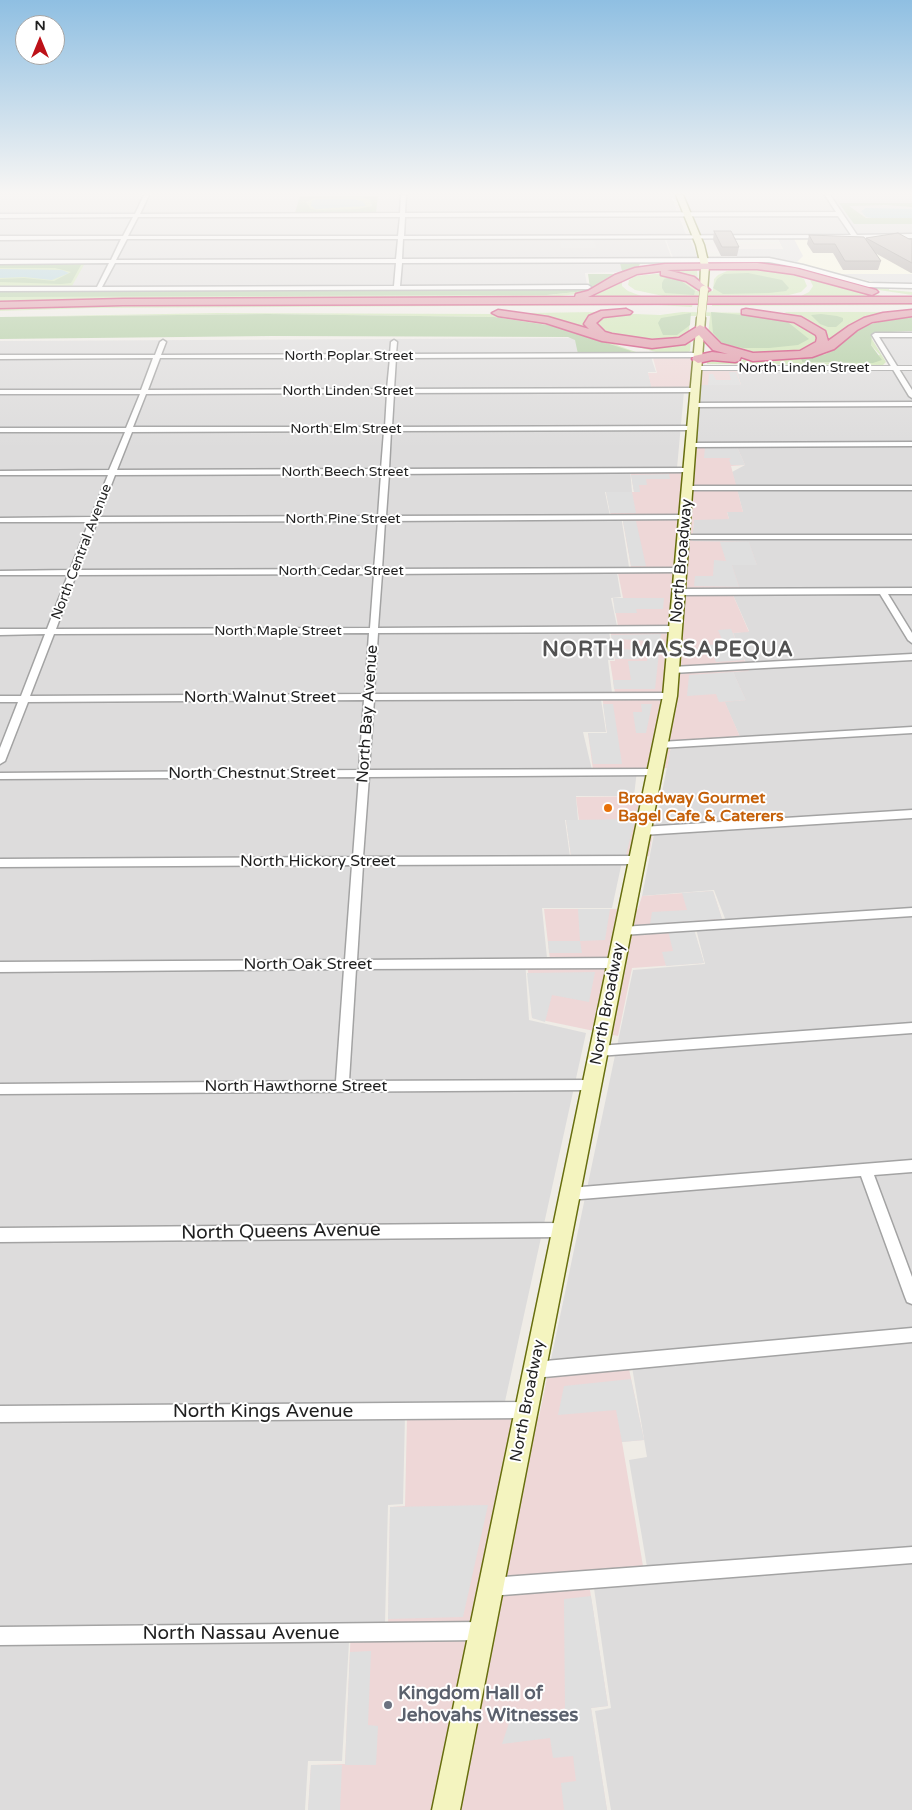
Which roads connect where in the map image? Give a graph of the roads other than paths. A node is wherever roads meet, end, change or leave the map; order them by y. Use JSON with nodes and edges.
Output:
{"nodes":[{"id":1,"x":104,"y":279,"type":"edge"},
{"id":2,"x":398,"y":279,"type":"edge"},
{"id":3,"x":615,"y":279,"type":"edge"},
{"id":4,"x":628,"y":279,"type":"edge"},
{"id":5,"x":690,"y":279,"type":"edge"},
{"id":6,"x":705,"y":279,"type":"edge"},
{"id":7,"x":710,"y":279,"type":"edge"},
{"id":8,"x":805,"y":279,"type":"edge"},
{"id":9,"x":826,"y":279,"type":"edge"},
{"id":10,"x":848,"y":279,"type":"edge"},
{"id":11,"x":705,"y":286,"type":"junction"},
{"id":12,"x":912,"y":286,"type":"edge"},
{"id":13,"x":588,"y":287,"type":"dead end"},
{"id":14,"x":99,"y":288,"type":"junction"},
{"id":15,"x":397,"y":288,"type":"junction"},
{"id":16,"x":0,"y":289,"type":"edge"},
{"id":17,"x":912,"y":299,"type":"edge"},
{"id":18,"x":690,"y":300,"type":"junction"},
{"id":19,"x":0,"y":305,"type":"edge"},
{"id":20,"x":725,"y":305,"type":"junction"},
{"id":21,"x":455,"y":306,"type":"junction"},
{"id":22,"x":681,"y":310,"type":"junction"},
{"id":23,"x":912,"y":311,"type":"edge"},
{"id":24,"x":0,"y":314,"type":"edge"},
{"id":25,"x":700,"y":323,"type":"junction"},
{"id":26,"x":912,"y":335,"type":"edge"},
{"id":27,"x":163,"y":342,"type":"dead end"},
{"id":28,"x":394,"y":342,"type":"dead end"},
{"id":29,"x":653,"y":355,"type":"junction"},
{"id":30,"x":393,"y":356,"type":"junction"},
{"id":31,"x":0,"y":357,"type":"edge"},
{"id":32,"x":158,"y":357,"type":"junction"},
{"id":33,"x":697,"y":361,"type":"junction"},
{"id":34,"x":895,"y":368,"type":"junction"},
{"id":35,"x":912,"y":368,"type":"edge"},
{"id":36,"x":695,"y":390,"type":"junction"},
{"id":37,"x":390,"y":391,"type":"junction"},
{"id":38,"x":0,"y":392,"type":"edge"},
{"id":39,"x":144,"y":392,"type":"junction"},
{"id":40,"x":912,"y":396,"type":"edge"},
{"id":41,"x":912,"y":404,"type":"edge"},
{"id":42,"x":694,"y":405,"type":"junction"},
{"id":43,"x":692,"y":428,"type":"junction"},
{"id":44,"x":388,"y":429,"type":"junction"},
{"id":45,"x":0,"y":430,"type":"edge"},
{"id":46,"x":129,"y":430,"type":"junction"},
{"id":47,"x":912,"y":444,"type":"edge"},
{"id":48,"x":691,"y":445,"type":"junction"},
{"id":49,"x":689,"y":470,"type":"junction"},
{"id":50,"x":385,"y":471,"type":"junction"},
{"id":51,"x":113,"y":472,"type":"junction"},
{"id":52,"x":0,"y":473,"type":"edge"},
{"id":53,"x":688,"y":488,"type":"junction"},
{"id":54,"x":912,"y":488,"type":"edge"},
{"id":55,"x":686,"y":517,"type":"junction"},
{"id":56,"x":382,"y":518,"type":"junction"},
{"id":57,"x":0,"y":520,"type":"edge"},
{"id":58,"x":94,"y":520,"type":"junction"},
{"id":59,"x":684,"y":537,"type":"junction"},
{"id":60,"x":912,"y":537,"type":"edge"},
{"id":61,"x":682,"y":570,"type":"junction"},
{"id":62,"x":378,"y":571,"type":"junction"},
{"id":63,"x":0,"y":572,"type":"edge"},
{"id":64,"x":74,"y":572,"type":"junction"},
{"id":65,"x":912,"y":591,"type":"edge"},
{"id":66,"x":679,"y":592,"type":"junction"},
{"id":67,"x":883,"y":592,"type":"junction"},
{"id":68,"x":676,"y":629,"type":"junction"},
{"id":69,"x":373,"y":630,"type":"junction"},
{"id":70,"x":0,"y":632,"type":"edge"},
{"id":71,"x":50,"y":632,"type":"junction"},
{"id":72,"x":912,"y":640,"type":"edge"},
{"id":73,"x":912,"y":657,"type":"edge"},
{"id":74,"x":672,"y":670,"type":"junction"},
{"id":75,"x":670,"y":696,"type":"junction"},
{"id":76,"x":369,"y":697,"type":"junction"},
{"id":77,"x":0,"y":699,"type":"edge"},
{"id":78,"x":24,"y":699,"type":"junction"},
{"id":79,"x":912,"y":730,"type":"edge"},
{"id":80,"x":660,"y":745,"type":"junction"},
{"id":81,"x":0,"y":761,"type":"edge"},
{"id":82,"x":654,"y":772,"type":"junction"},
{"id":83,"x":364,"y":774,"type":"junction"},
{"id":84,"x":0,"y":776,"type":"edge"},
{"id":85,"x":912,"y":814,"type":"edge"},
{"id":86,"x":642,"y":831,"type":"junction"},
{"id":87,"x":637,"y":860,"type":"junction"},
{"id":88,"x":358,"y":862,"type":"junction"},
{"id":89,"x":0,"y":863,"type":"edge"},
{"id":90,"x":912,"y":912,"type":"edge"},
{"id":91,"x":622,"y":931,"type":"junction"},
{"id":92,"x":616,"y":963,"type":"junction"},
{"id":93,"x":351,"y":965,"type":"junction"},
{"id":94,"x":0,"y":967,"type":"edge"},
{"id":95,"x":912,"y":1028,"type":"edge"},
{"id":96,"x":598,"y":1051,"type":"junction"},
{"id":97,"x":591,"y":1085,"type":"junction"},
{"id":98,"x":342,"y":1086,"type":"junction"},
{"id":99,"x":0,"y":1088,"type":"edge"},
{"id":100,"x":912,"y":1166,"type":"edge"},
{"id":101,"x":865,"y":1170,"type":"junction"},
{"id":102,"x":570,"y":1194,"type":"junction"},
{"id":103,"x":562,"y":1230,"type":"junction"},
{"id":104,"x":0,"y":1235,"type":"edge"},
{"id":105,"x":912,"y":1296,"type":"edge"},
{"id":106,"x":912,"y":1335,"type":"edge"},
{"id":107,"x":534,"y":1370,"type":"junction"},
{"id":108,"x":526,"y":1410,"type":"junction"},
{"id":109,"x":0,"y":1414,"type":"edge"},
{"id":110,"x":912,"y":1555,"type":"edge"},
{"id":111,"x":490,"y":1587,"type":"junction"},
{"id":112,"x":482,"y":1631,"type":"junction"},
{"id":113,"x":0,"y":1636,"type":"edge"},
{"id":114,"x":446,"y":1810,"type":"edge"}],
"edges":[{"from":1,"to":14,"type":"street"},
{"from":2,"to":15,"type":"street"},
{"from":3,"to":21,"type":"highway"},
{"from":4,"to":18,"type":"highway"},
{"from":5,"to":11,"type":"highway"},
{"from":6,"to":11,"type":"main road","name":"North Broadway"},
{"from":7,"to":11,"type":"highway"},
{"from":8,"to":20,"type":"highway"},
{"from":9,"to":17,"type":"highway"},
{"from":10,"to":12,"type":"street"},
{"from":11,"to":25,"type":"main road","name":"North Broadway","bridge":true},
{"from":13,"to":15,"type":"street"},
{"from":14,"to":15,"type":"street"},
{"from":14,"to":16,"type":"street"},
{"from":17,"to":20,"type":"highway"},
{"from":18,"to":20,"type":"highway"},
{"from":18,"to":21,"type":"highway"},
{"from":19,"to":21,"type":"highway"},
{"from":20,"to":22,"type":"highway"},
{"from":20,"to":23,"type":"highway"},
{"from":20,"to":25,"type":"highway"},
{"from":21,"to":22,"type":"highway"},
{"from":21,"to":24,"type":"highway"},
{"from":21,"to":29,"type":"highway"},
{"from":22,"to":25,"type":"highway"},
{"from":23,"to":33,"type":"highway"},
{"from":25,"to":33,"type":"main road","name":"North Broadway"},
{"from":26,"to":34,"type":"street"},
{"from":27,"to":32,"type":"street","name":"North Central Avenue"},
{"from":28,"to":30,"type":"street","name":"North Bay Avenue"},
{"from":29,"to":30,"type":"street","name":"North Poplar Street"},
{"from":29,"to":33,"type":"street","name":"North Poplar Street"},
{"from":30,"to":32,"type":"street","name":"North Poplar Street"},
{"from":30,"to":37,"type":"street","name":"North Bay Avenue"},
{"from":31,"to":32,"type":"street","name":"North Poplar Street"},
{"from":32,"to":39,"type":"street","name":"North Central Avenue"},
{"from":33,"to":34,"type":"street","name":"North Linden Street"},
{"from":33,"to":36,"type":"main road","name":"North Broadway"},
{"from":34,"to":35,"type":"street","name":"North Linden Street"},
{"from":34,"to":40,"type":"street"},
{"from":36,"to":37,"type":"street","name":"North Linden Street"},
{"from":36,"to":42,"type":"main road","name":"North Broadway"},
{"from":37,"to":39,"type":"street","name":"North Linden Street"},
{"from":37,"to":44,"type":"street","name":"North Bay Avenue"},
{"from":38,"to":39,"type":"street","name":"North Linden Street"},
{"from":39,"to":46,"type":"street","name":"North Central Avenue"},
{"from":41,"to":42,"type":"street"},
{"from":42,"to":43,"type":"main road","name":"North Broadway"},
{"from":43,"to":44,"type":"street","name":"North Elm Street"},
{"from":43,"to":48,"type":"main road","name":"North Broadway"},
{"from":44,"to":46,"type":"street","name":"North Elm Street"},
{"from":44,"to":50,"type":"street","name":"North Bay Avenue"},
{"from":45,"to":46,"type":"street","name":"North Elm Street"},
{"from":46,"to":51,"type":"street","name":"North Central Avenue"},
{"from":47,"to":48,"type":"street"},
{"from":48,"to":49,"type":"main road","name":"North Broadway"},
{"from":49,"to":50,"type":"street","name":"North Beech Street"},
{"from":49,"to":53,"type":"main road","name":"North Broadway"},
{"from":50,"to":51,"type":"street","name":"North Beech Street"},
{"from":50,"to":56,"type":"street","name":"North Bay Avenue"},
{"from":51,"to":52,"type":"street","name":"North Beech Street"},
{"from":51,"to":58,"type":"street","name":"North Central Avenue"},
{"from":53,"to":54,"type":"street"},
{"from":53,"to":55,"type":"main road","name":"North Broadway"},
{"from":55,"to":56,"type":"street","name":"North Pine Street"},
{"from":55,"to":59,"type":"main road","name":"North Broadway"},
{"from":56,"to":58,"type":"street","name":"North Pine Street"},
{"from":56,"to":62,"type":"street","name":"North Bay Avenue"},
{"from":57,"to":58,"type":"street","name":"North Pine Street"},
{"from":58,"to":64,"type":"street","name":"North Central Avenue"},
{"from":59,"to":60,"type":"street"},
{"from":59,"to":61,"type":"main road","name":"North Broadway"},
{"from":61,"to":62,"type":"street","name":"North Cedar Street"},
{"from":61,"to":66,"type":"main road","name":"North Broadway"},
{"from":62,"to":64,"type":"street","name":"North Cedar Street"},
{"from":62,"to":69,"type":"street","name":"North Bay Avenue"},
{"from":63,"to":64,"type":"street","name":"North Cedar Street"},
{"from":64,"to":71,"type":"street","name":"North Central Avenue"},
{"from":65,"to":67,"type":"street"},
{"from":66,"to":67,"type":"street"},
{"from":66,"to":68,"type":"main road","name":"North Broadway"},
{"from":67,"to":72,"type":"street"},
{"from":68,"to":69,"type":"street","name":"North Maple Street"},
{"from":68,"to":74,"type":"main road","name":"North Broadway"},
{"from":69,"to":71,"type":"street","name":"North Maple Street"},
{"from":69,"to":76,"type":"street","name":"North Bay Avenue"},
{"from":70,"to":71,"type":"street","name":"North Maple Street"},
{"from":71,"to":78,"type":"street","name":"North Central Avenue"},
{"from":73,"to":74,"type":"street"},
{"from":74,"to":75,"type":"main road","name":"North Broadway"},
{"from":75,"to":76,"type":"street","name":"North Walnut Street"},
{"from":75,"to":80,"type":"main road","name":"North Broadway"},
{"from":76,"to":78,"type":"street","name":"North Walnut Street"},
{"from":76,"to":83,"type":"street","name":"North Bay Avenue"},
{"from":77,"to":78,"type":"street","name":"North Walnut Street"},
{"from":78,"to":81,"type":"street","name":"North Central Avenue"},
{"from":79,"to":80,"type":"street"},
{"from":80,"to":82,"type":"main road","name":"North Broadway"},
{"from":82,"to":83,"type":"street","name":"North Chestnut Street"},
{"from":82,"to":86,"type":"main road","name":"North Broadway"},
{"from":83,"to":84,"type":"street","name":"North Chestnut Street"},
{"from":83,"to":88,"type":"street","name":"North Bay Avenue"},
{"from":85,"to":86,"type":"street"},
{"from":86,"to":87,"type":"main road","name":"North Broadway"},
{"from":87,"to":88,"type":"street","name":"North Hickory Street"},
{"from":87,"to":91,"type":"main road","name":"North Broadway"},
{"from":88,"to":89,"type":"street","name":"North Hickory Street"},
{"from":88,"to":93,"type":"street","name":"North Bay Avenue"},
{"from":90,"to":91,"type":"street"},
{"from":91,"to":92,"type":"main road","name":"North Broadway"},
{"from":92,"to":93,"type":"street","name":"North Oak Street"},
{"from":92,"to":96,"type":"main road","name":"North Broadway"},
{"from":93,"to":94,"type":"street","name":"North Oak Street"},
{"from":93,"to":98,"type":"street","name":"North Bay Avenue"},
{"from":95,"to":96,"type":"street"},
{"from":96,"to":97,"type":"main road","name":"North Broadway"},
{"from":97,"to":98,"type":"street","name":"North Hawthorne Street"},
{"from":97,"to":102,"type":"main road","name":"North Broadway"},
{"from":98,"to":99,"type":"street","name":"North Hawthorne Street"},
{"from":100,"to":101,"type":"street"},
{"from":101,"to":102,"type":"street"},
{"from":101,"to":105,"type":"street"},
{"from":102,"to":103,"type":"main road","name":"North Broadway"},
{"from":103,"to":104,"type":"street","name":"North Queens Avenue"},
{"from":103,"to":107,"type":"main road","name":"North Broadway"},
{"from":106,"to":107,"type":"street"},
{"from":107,"to":108,"type":"main road","name":"North Broadway"},
{"from":108,"to":109,"type":"street","name":"North Kings Avenue"},
{"from":108,"to":111,"type":"main road","name":"North Broadway"},
{"from":110,"to":111,"type":"street"},
{"from":111,"to":112,"type":"main road","name":"North Broadway"},
{"from":112,"to":113,"type":"street","name":"North Nassau Avenue"},
{"from":112,"to":114,"type":"main road","name":"North Broadway"}]}
